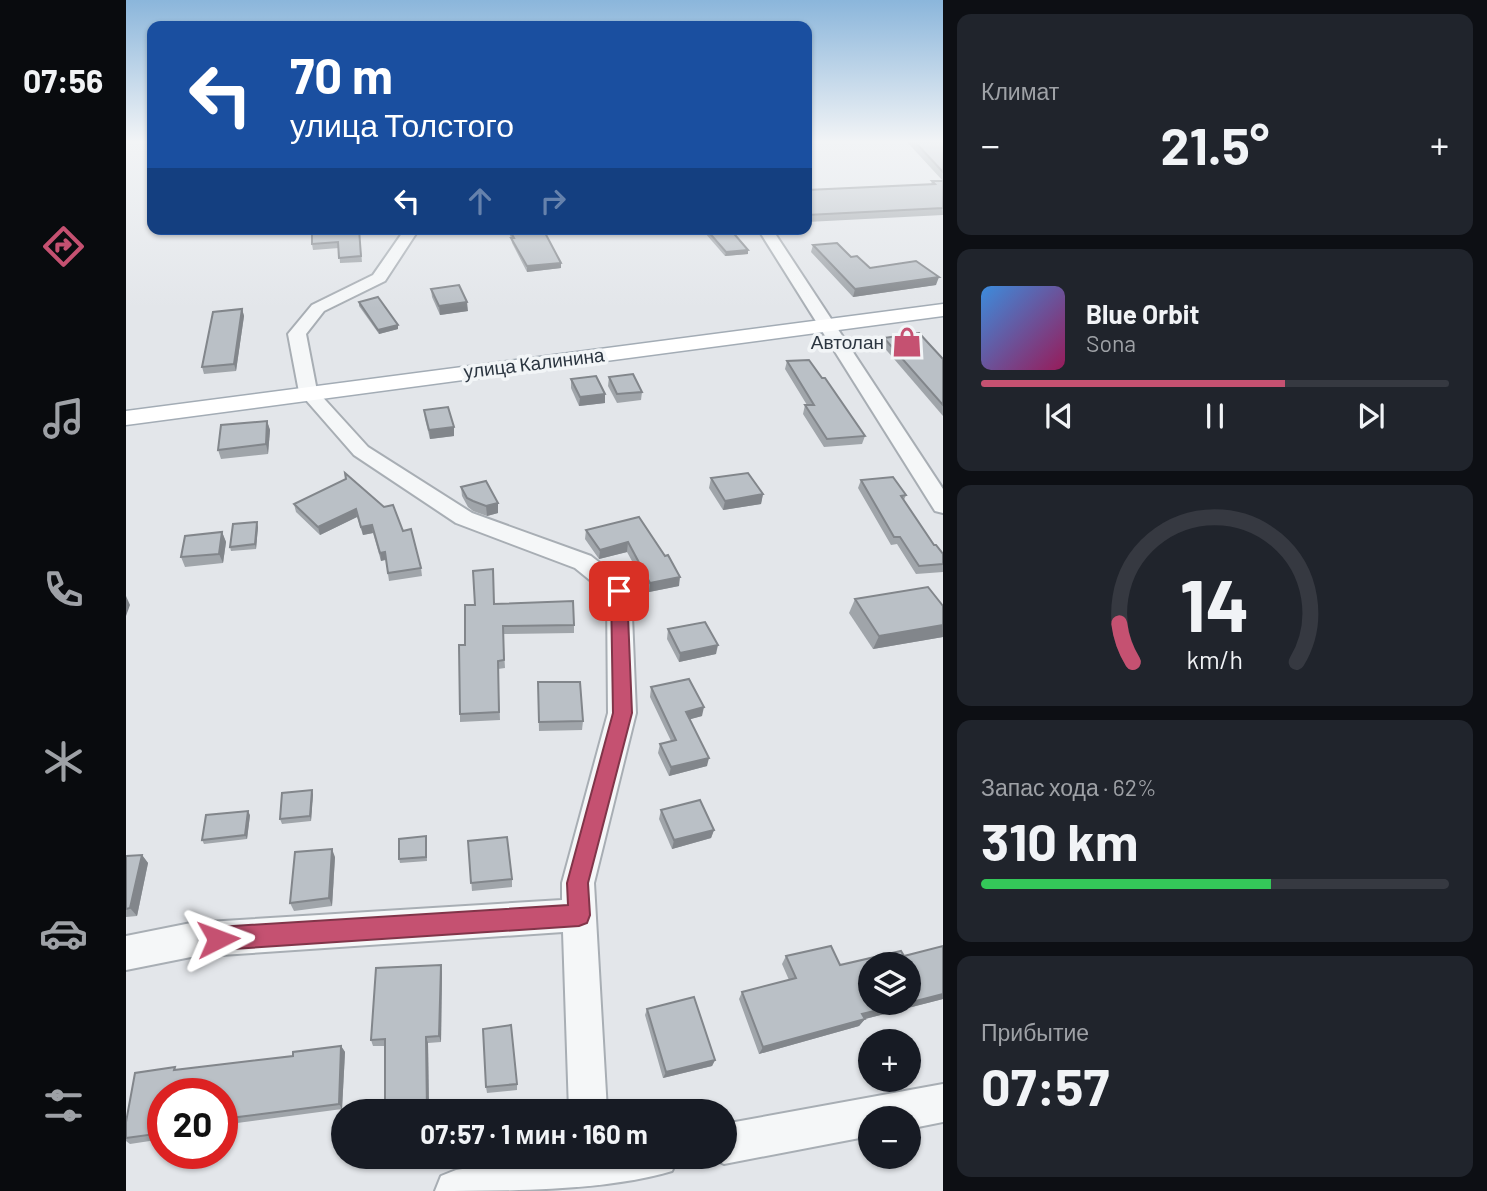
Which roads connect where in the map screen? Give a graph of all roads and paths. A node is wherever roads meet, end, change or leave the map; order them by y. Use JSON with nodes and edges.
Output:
{"nodes":[{"id":1,"x":408,"y":235,"type":"edge"},
{"id":2,"x":769,"y":235,"type":"edge"},
{"id":3,"x":943,"y":310,"type":"edge"},
{"id":4,"x":826,"y":326,"type":"junction"},
{"id":5,"x":308,"y":392,"type":"junction"},
{"id":6,"x":126,"y":418,"type":"edge"},
{"id":7,"x":943,"y":506,"type":"edge"},
{"id":8,"x":579,"y":915,"type":"junction"},
{"id":9,"x":126,"y":953,"type":"edge"},
{"id":10,"x":587,"y":1099,"type":"edge"},
{"id":11,"x":943,"y":1103,"type":"edge"},
{"id":12,"x":737,"y":1142,"type":"edge"},
{"id":13,"x":561,"y":1169,"type":"edge"},
{"id":14,"x":456,"y":1191,"type":"edge"}],
"edges":[{"from":1,"to":5,"type":"street"},
{"from":2,"to":4,"type":"street"},
{"from":3,"to":4,"type":"main road","name":"улица Калинина"},
{"from":4,"to":5,"type":"main road","name":"улица Калинина"},
{"from":4,"to":7,"type":"street"},
{"from":5,"to":6,"type":"main road","name":"улица Калинина"},
{"from":5,"to":8,"type":"street"},
{"from":8,"to":9,"type":"street"},
{"from":8,"to":10,"type":"street"},
{"from":11,"to":12,"type":"street"},
{"from":13,"to":14,"type":"street"}]}
